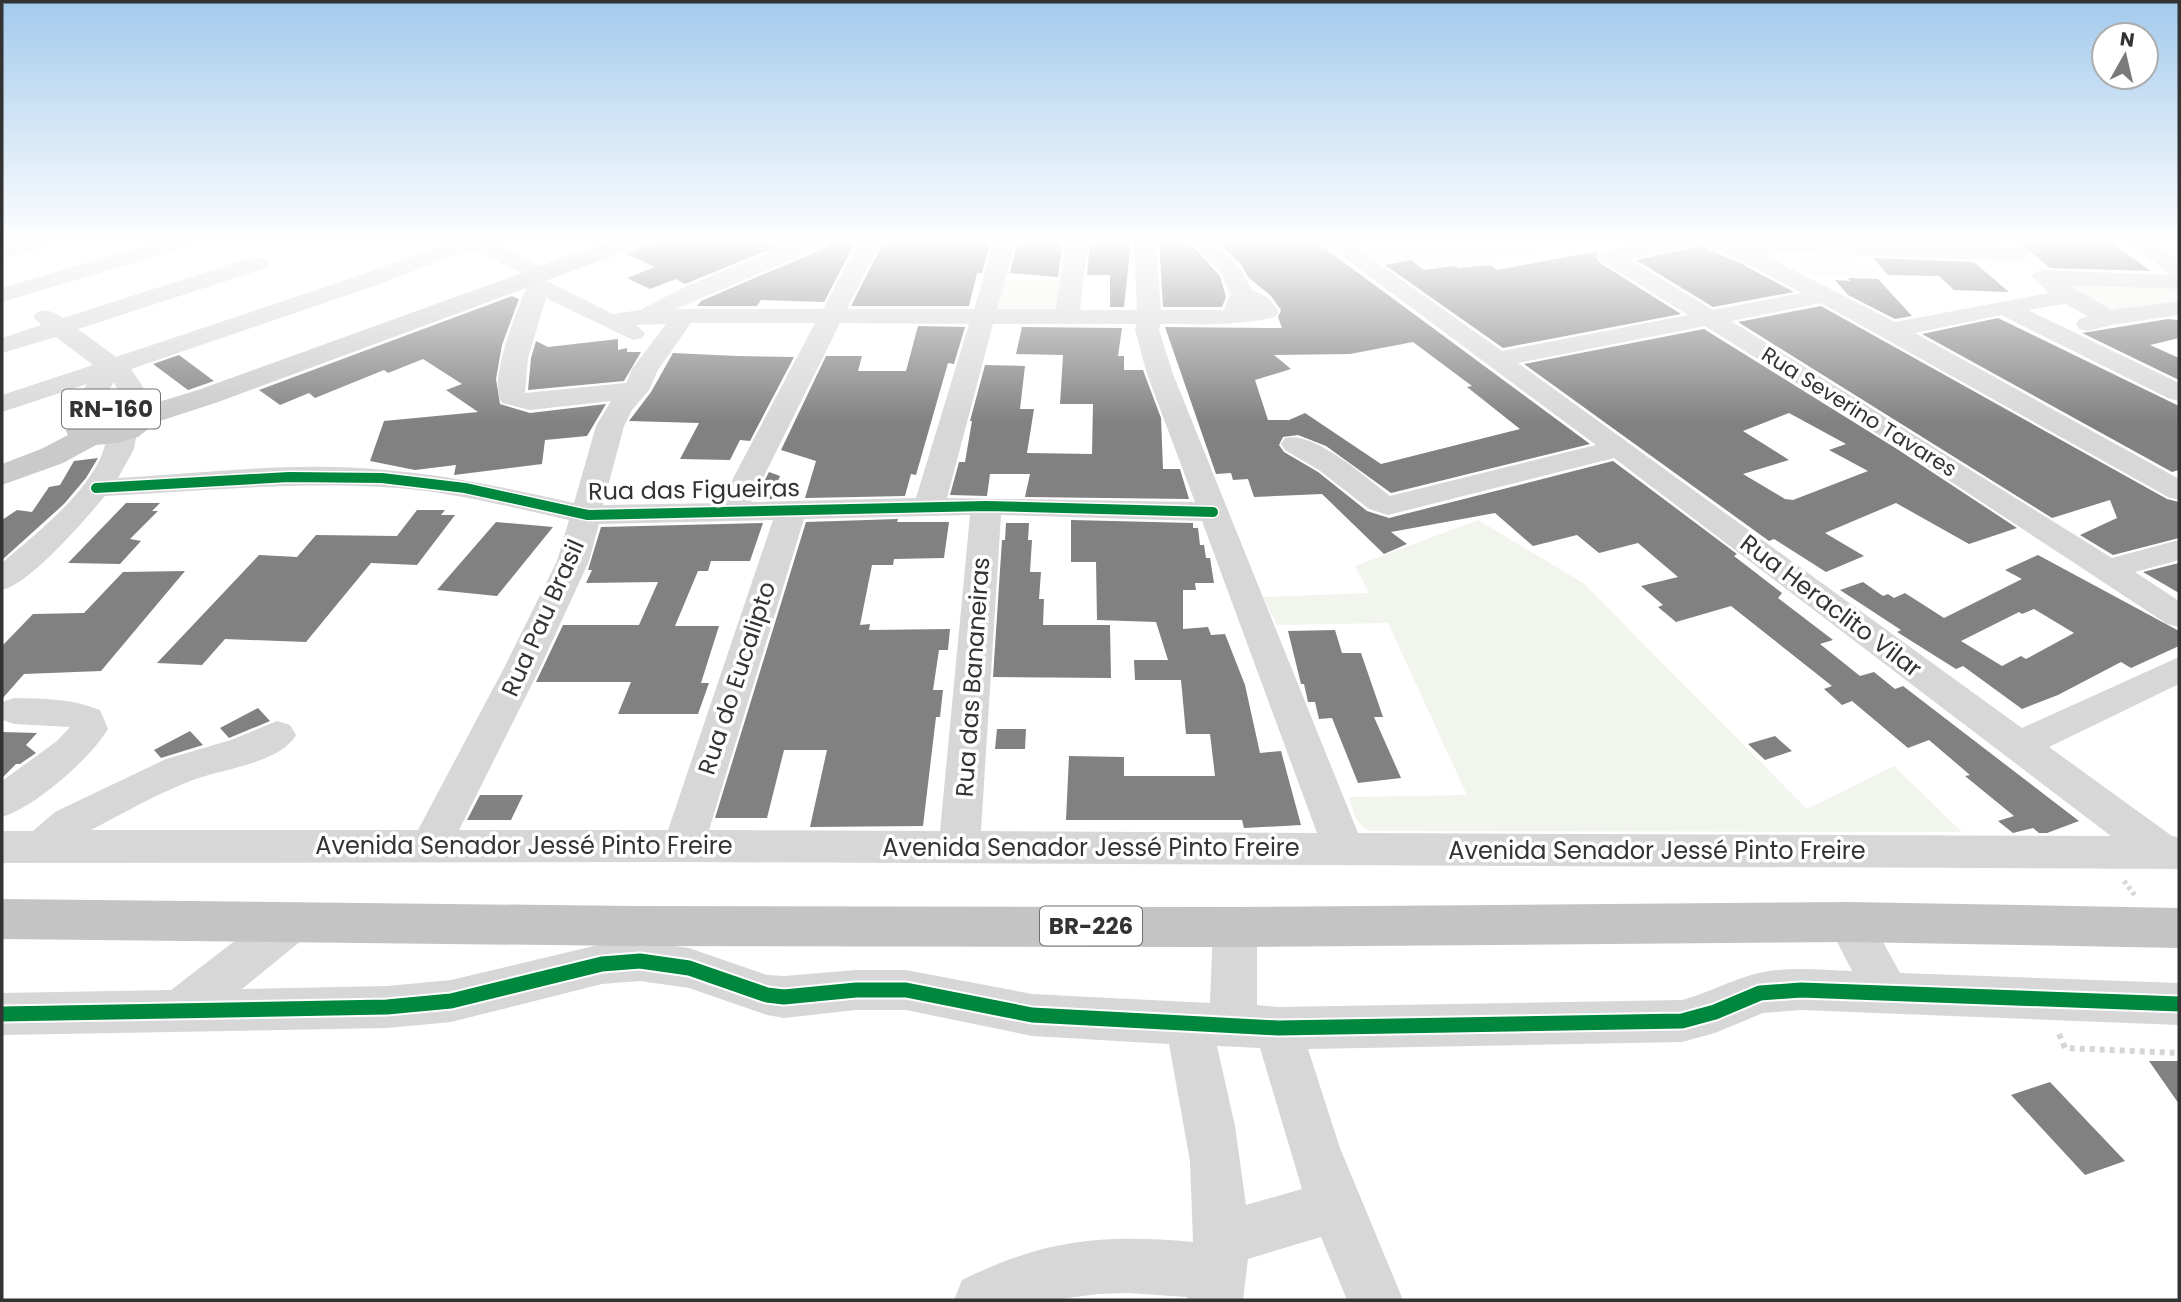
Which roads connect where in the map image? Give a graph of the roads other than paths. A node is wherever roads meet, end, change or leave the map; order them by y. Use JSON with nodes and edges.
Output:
{"nodes":[{"id":1,"x":21,"y":302,"type":"edge"},
{"id":2,"x":137,"y":302,"type":"edge"},
{"id":3,"x":304,"y":302,"type":"edge"},
{"id":4,"x":472,"y":302,"type":"edge"},
{"id":5,"x":530,"y":302,"type":"edge"},
{"id":6,"x":576,"y":302,"type":"edge"},
{"id":7,"x":673,"y":302,"type":"edge"},
{"id":8,"x":840,"y":302,"type":"edge"},
{"id":9,"x":988,"y":302,"type":"edge"},
{"id":10,"x":1070,"y":302,"type":"edge"},
{"id":11,"x":1148,"y":302,"type":"edge"},
{"id":12,"x":1238,"y":302,"type":"edge"},
{"id":13,"x":1259,"y":302,"type":"edge"},
{"id":14,"x":1417,"y":302,"type":"edge"},
{"id":15,"x":1682,"y":302,"type":"edge"},
{"id":16,"x":1793,"y":302,"type":"edge"},
{"id":17,"x":1838,"y":302,"type":"edge"},
{"id":18,"x":2038,"y":302,"type":"edge"},
{"id":19,"x":2078,"y":302,"type":"edge"},
{"id":20,"x":2004,"y":307,"type":"junction"},
{"id":21,"x":2179,"y":308,"type":"edge"},
{"id":22,"x":684,"y":316,"type":"junction"},
{"id":23,"x":984,"y":316,"type":"junction"},
{"id":24,"x":644,"y":317,"type":"junction"},
{"id":25,"x":832,"y":317,"type":"junction"},
{"id":26,"x":1068,"y":317,"type":"junction"},
{"id":27,"x":1149,"y":317,"type":"junction"},
{"id":28,"x":1231,"y":317,"type":"junction"},
{"id":29,"x":2109,"y":318,"type":"junction"},
{"id":30,"x":1710,"y":319,"type":"junction"},
{"id":31,"x":611,"y":321,"type":"junction"},
{"id":32,"x":58,"y":327,"type":"junction"},
{"id":33,"x":1892,"y":330,"type":"junction"},
{"id":34,"x":2057,"y":332,"type":"junction"},
{"id":35,"x":2,"y":346,"type":"edge"},
{"id":36,"x":660,"y":349,"type":"junction"},
{"id":37,"x":1497,"y":360,"type":"junction"},
{"id":38,"x":111,"y":366,"type":"junction"},
{"id":39,"x":636,"y":390,"type":"junction"},
{"id":40,"x":2179,"y":393,"type":"edge"},
{"id":41,"x":2,"y":404,"type":"edge"},
{"id":42,"x":136,"y":417,"type":"junction"},
{"id":43,"x":87,"y":430,"type":"junction"},
{"id":44,"x":1295,"y":444,"type":"dead end"},
{"id":45,"x":1619,"y":448,"type":"junction"},
{"id":46,"x":2,"y":475,"type":"edge"},
{"id":47,"x":96,"y":488,"type":"junction"},
{"id":48,"x":2179,"y":491,"type":"edge"},
{"id":49,"x":929,"y":506,"type":"junction"},
{"id":50,"x":986,"y":506,"type":"junction"},
{"id":51,"x":792,"y":509,"type":"junction"},
{"id":52,"x":731,"y":511,"type":"junction"},
{"id":53,"x":1213,"y":512,"type":"junction"},
{"id":54,"x":587,"y":515,"type":"junction"},
{"id":55,"x":2176,"y":553,"type":"edge"},
{"id":56,"x":2107,"y":570,"type":"junction"},
{"id":57,"x":2,"y":580,"type":"edge"},
{"id":58,"x":2179,"y":616,"type":"edge"},
{"id":59,"x":2179,"y":668,"type":"edge"},
{"id":60,"x":14,"y":711,"type":"dead end"},
{"id":61,"x":277,"y":735,"type":"dead end"},
{"id":62,"x":2019,"y":745,"type":"junction"},
{"id":63,"x":2,"y":802,"type":"edge"},
{"id":64,"x":430,"y":846,"type":"junction"},
{"id":65,"x":683,"y":846,"type":"junction"},
{"id":66,"x":2,"y":847,"type":"edge"},
{"id":67,"x":42,"y":847,"type":"junction"},
{"id":68,"x":959,"y":847,"type":"junction"},
{"id":69,"x":1344,"y":849,"type":"junction"},
{"id":70,"x":2172,"y":853,"type":"edge"},
{"id":71,"x":2,"y":919,"type":"edge"},
{"id":72,"x":1849,"y":922,"type":"junction"},
{"id":73,"x":291,"y":923,"type":"junction"},
{"id":74,"x":1235,"y":927,"type":"junction"},
{"id":75,"x":2179,"y":928,"type":"edge"},
{"id":76,"x":630,"y":943,"type":"junction"},
{"id":77,"x":1886,"y":992,"type":"junction"},
{"id":78,"x":2179,"y":1004,"type":"edge"},
{"id":79,"x":178,"y":1012,"type":"junction"},
{"id":80,"x":2,"y":1014,"type":"edge"},
{"id":81,"x":1233,"y":1025,"type":"junction"},
{"id":82,"x":1335,"y":1206,"type":"junction"},
{"id":83,"x":1219,"y":1270,"type":"edge"},
{"id":84,"x":982,"y":1300,"type":"edge"},
{"id":85,"x":1374,"y":1300,"type":"edge"}],
"edges":[{"from":1,"to":32,"type":"street"},
{"from":2,"to":32,"type":"street"},
{"from":3,"to":38,"type":"street"},
{"from":4,"to":42,"type":"main road","number":"RN-160"},
{"from":5,"to":39,"type":"street"},
{"from":6,"to":31,"type":"street"},
{"from":7,"to":24,"type":"street"},
{"from":8,"to":25,"type":"street"},
{"from":9,"to":23,"type":"street"},
{"from":10,"to":26,"type":"street"},
{"from":11,"to":27,"type":"street"},
{"from":12,"to":28,"type":"street"},
{"from":13,"to":28,"type":"street"},
{"from":14,"to":37,"type":"street","name":"Rua Heraclito Vilar"},
{"from":15,"to":30,"type":"street","name":"Rua Severino Tavares"},
{"from":16,"to":30,"type":"street"},
{"from":17,"to":33,"type":"street"},
{"from":18,"to":20,"type":"street"},
{"from":19,"to":29,"type":"street"},
{"from":20,"to":33,"type":"street"},
{"from":20,"to":34,"type":"street"},
{"from":21,"to":29,"type":"street"},
{"from":22,"to":24,"type":"street"},
{"from":22,"to":25,"type":"street"},
{"from":22,"to":36,"type":"street","name":"Rua Pau Brasil"},
{"from":23,"to":25,"type":"street"},
{"from":23,"to":26,"type":"street"},
{"from":23,"to":49,"type":"street"},
{"from":24,"to":31,"type":"street"},
{"from":25,"to":52,"type":"street"},
{"from":26,"to":27,"type":"street"},
{"from":27,"to":28,"type":"street"},
{"from":27,"to":53,"type":"street"},
{"from":29,"to":34,"type":"street"},
{"from":30,"to":37,"type":"street"},
{"from":30,"to":56,"type":"street","name":"Rua Severino Tavares"},
{"from":31,"to":36,"type":"street"},
{"from":32,"to":35,"type":"street"},
{"from":32,"to":38,"type":"street"},
{"from":33,"to":48,"type":"street"},
{"from":34,"to":40,"type":"street"},
{"from":36,"to":39,"type":"street","name":"Rua Pau Brasil"},
{"from":37,"to":45,"type":"street","name":"Rua Heraclito Vilar"},
{"from":38,"to":41,"type":"street"},
{"from":38,"to":42,"type":"street"},
{"from":38,"to":43,"type":"street"},
{"from":39,"to":54,"type":"street","name":"Rua Pau Brasil"},
{"from":42,"to":43,"type":"main road","number":"RN-160"},
{"from":42,"to":47,"type":"street"},
{"from":43,"to":46,"type":"main road","number":"RN-160"},
{"from":44,"to":45,"type":"street"},
{"from":45,"to":62,"type":"street","name":"Rua Heraclito Vilar"},
{"from":47,"to":54,"type":"street","name":"Rua das Figueiras"},
{"from":47,"to":57,"type":"street"},
{"from":49,"to":50,"type":"street","name":"Rua das Figueiras"},
{"from":49,"to":51,"type":"street","name":"Rua das Figueiras"},
{"from":50,"to":53,"type":"street","name":"Rua das Figueiras"},
{"from":50,"to":68,"type":"street","name":"Rua das Bananeiras"},
{"from":51,"to":52,"type":"street","name":"Rua das Figueiras"},
{"from":51,"to":65,"type":"street","name":"Rua do Eucalipto"},
{"from":52,"to":54,"type":"street","name":"Rua das Figueiras"},
{"from":53,"to":69,"type":"street"},
{"from":54,"to":64,"type":"street","name":"Rua Pau Brasil"},
{"from":55,"to":56,"type":"street"},
{"from":56,"to":58,"type":"street","name":"Rua Severino Tavares"},
{"from":59,"to":62,"type":"street"},
{"from":60,"to":63,"type":"street"},
{"from":61,"to":67,"type":"street"},
{"from":62,"to":70,"type":"street","name":"Rua Heraclito Vilar"},
{"from":64,"to":65,"type":"street","name":"Avenida Senador Jessé Pinto Freire"},
{"from":64,"to":67,"type":"street","name":"Avenida Senador Jessé Pinto Freire"},
{"from":65,"to":68,"type":"street","name":"Avenida Senador Jessé Pinto Freire"},
{"from":66,"to":67,"type":"street","name":"Avenida Senador Jessé Pinto Freire"},
{"from":68,"to":69,"type":"street","name":"Avenida Senador Jessé Pinto Freire"},
{"from":69,"to":70,"type":"street","name":"Avenida Senador Jessé Pinto Freire"},
{"from":71,"to":73,"type":"highway","number":"BR-226"},
{"from":72,"to":74,"type":"highway","number":"BR-226"},
{"from":72,"to":75,"type":"highway","number":"BR-226"},
{"from":72,"to":77,"type":"street"},
{"from":73,"to":76,"type":"highway","number":"BR-226"},
{"from":73,"to":79,"type":"street"},
{"from":74,"to":76,"type":"highway","number":"BR-226"},
{"from":74,"to":81,"type":"street"},
{"from":76,"to":79,"type":"street"},
{"from":76,"to":81,"type":"street"},
{"from":77,"to":78,"type":"street"},
{"from":77,"to":81,"type":"street"},
{"from":79,"to":80,"type":"street"},
{"from":81,"to":82,"type":"street"},
{"from":81,"to":83,"type":"street"},
{"from":82,"to":83,"type":"street"},
{"from":82,"to":85,"type":"street"},
{"from":83,"to":84,"type":"street"}]}
